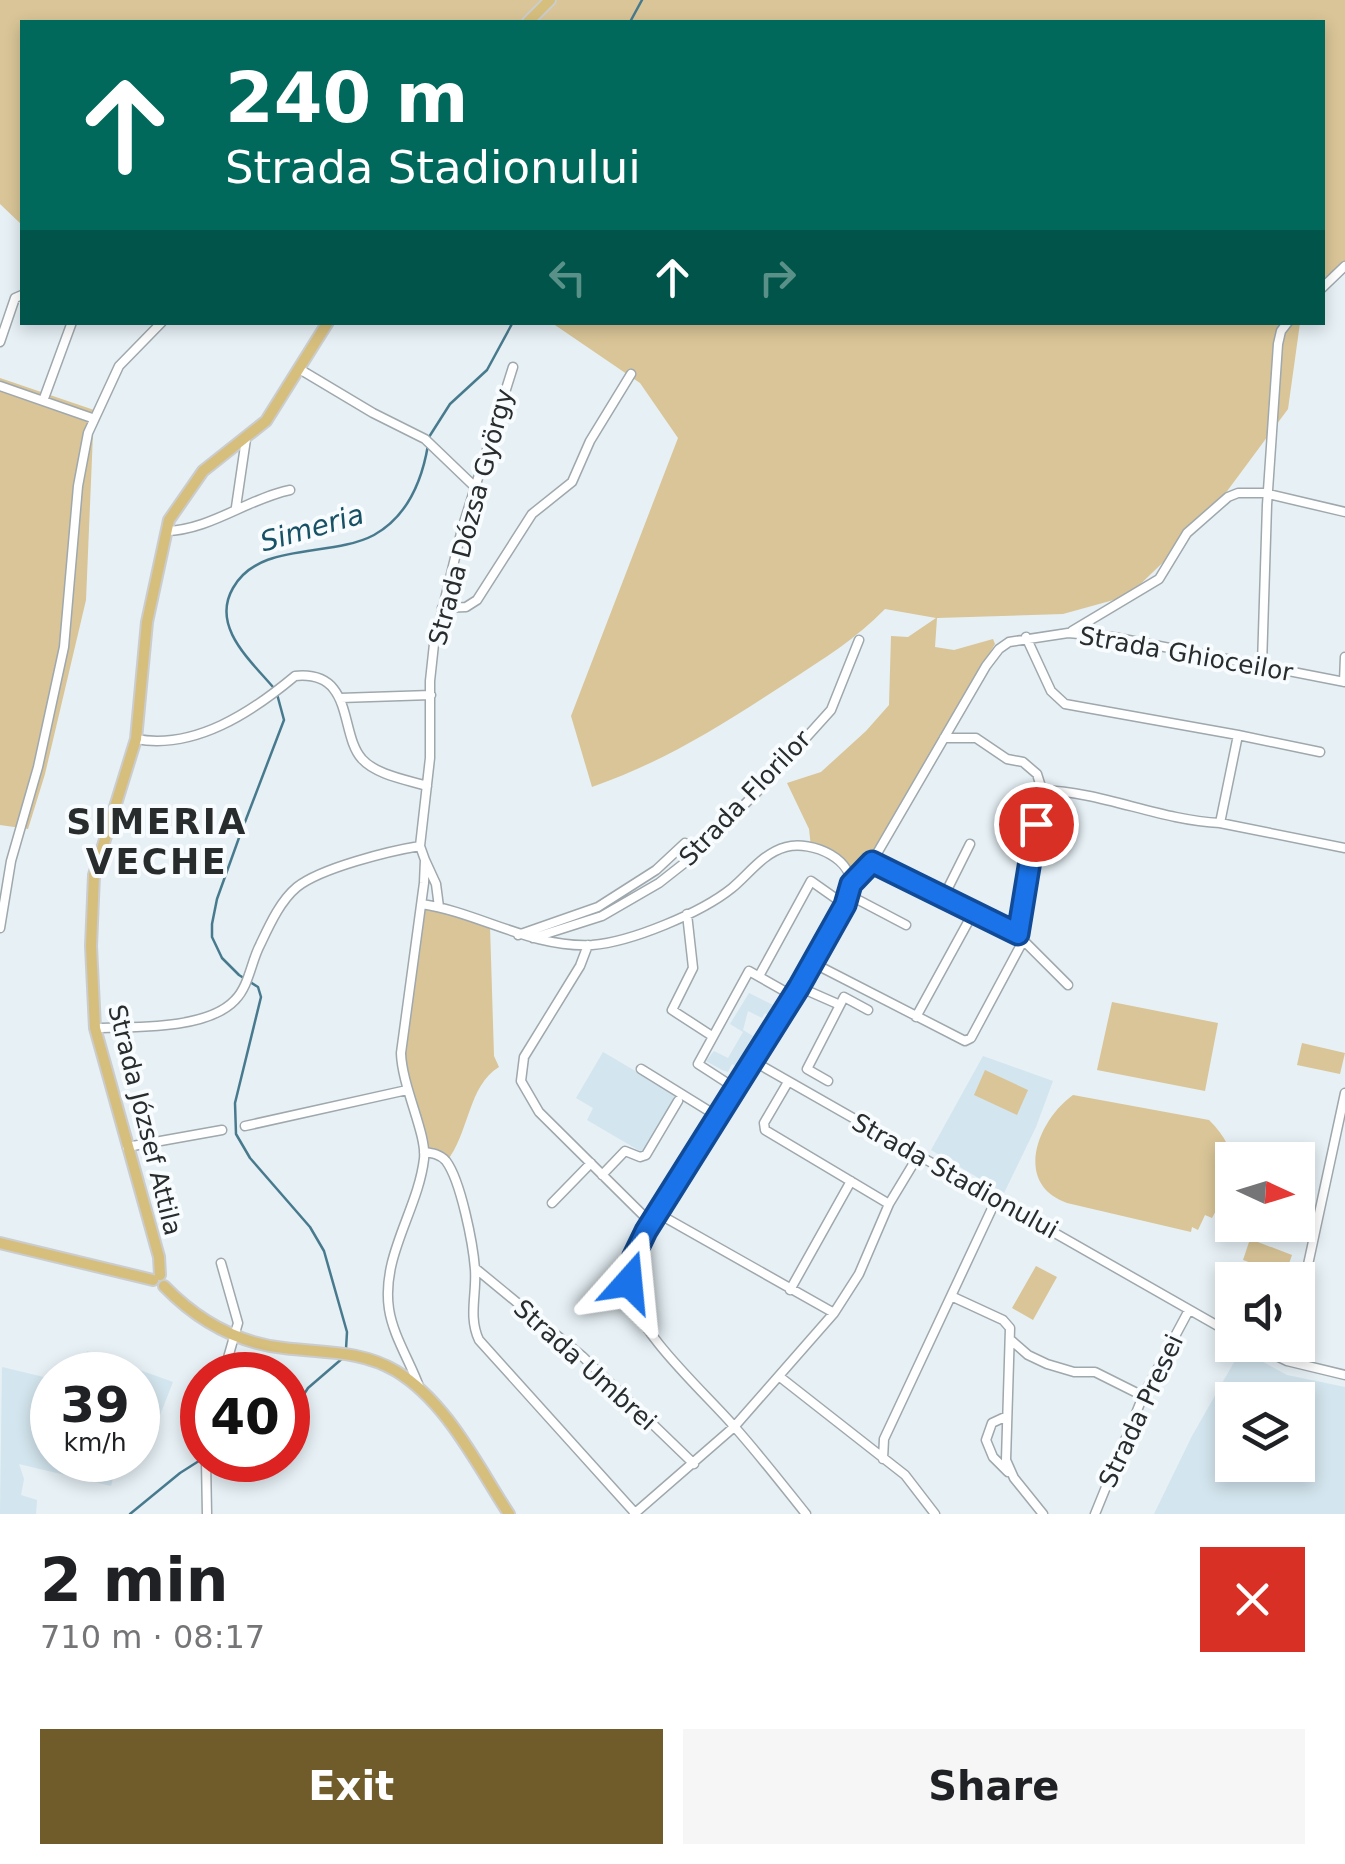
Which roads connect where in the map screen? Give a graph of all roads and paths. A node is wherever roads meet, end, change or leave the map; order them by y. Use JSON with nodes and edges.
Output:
{"nodes":[{"id":1,"x":550,"y":0,"type":"edge"},
{"id":2,"x":530,"y":20,"type":"edge"},
{"id":3,"x":1345,"y":266,"type":"edge"},
{"id":4,"x":1325,"y":285,"type":"edge"},
{"id":5,"x":20,"y":296,"type":"edge"},
{"id":6,"x":71,"y":325,"type":"edge"},
{"id":7,"x":159,"y":325,"type":"edge"},
{"id":8,"x":326,"y":325,"type":"edge"},
{"id":9,"x":1286,"y":325,"type":"edge"},
{"id":10,"x":0,"y":342,"type":"edge"},
{"id":11,"x":513,"y":368,"type":"dead end"},
{"id":12,"x":301,"y":370,"type":"junction"},
{"id":13,"x":631,"y":374,"type":"dead end"},
{"id":14,"x":0,"y":386,"type":"edge"},
{"id":15,"x":43,"y":401,"type":"junction"},
{"id":16,"x":92,"y":418,"type":"junction"},
{"id":17,"x":246,"y":440,"type":"junction"},
{"id":18,"x":475,"y":487,"type":"junction"},
{"id":19,"x":290,"y":490,"type":"dead end"},
{"id":20,"x":1268,"y":494,"type":"junction"},
{"id":21,"x":236,"y":507,"type":"junction"},
{"id":22,"x":1345,"y":512,"type":"edge"},
{"id":23,"x":166,"y":531,"type":"junction"},
{"id":24,"x":442,"y":608,"type":"junction"},
{"id":25,"x":1068,"y":633,"type":"junction"},
{"id":26,"x":1026,"y":637,"type":"junction"},
{"id":27,"x":859,"y":640,"type":"dead end"},
{"id":28,"x":1345,"y":658,"type":"edge"},
{"id":29,"x":1262,"y":665,"type":"junction"},
{"id":30,"x":1345,"y":682,"type":"edge"},
{"id":31,"x":430,"y":695,"type":"junction"},
{"id":32,"x":340,"y":698,"type":"junction"},
{"id":33,"x":1238,"y":736,"type":"junction"},
{"id":34,"x":944,"y":738,"type":"junction"},
{"id":35,"x":136,"y":739,"type":"junction"},
{"id":36,"x":1320,"y":752,"type":"dead end"},
{"id":37,"x":427,"y":786,"type":"junction"},
{"id":38,"x":1042,"y":790,"type":"junction"},
{"id":39,"x":1220,"y":824,"type":"junction"},
{"id":40,"x":685,"y":844,"type":"dead end"},
{"id":41,"x":970,"y":844,"type":"dead end"},
{"id":42,"x":420,"y":846,"type":"junction"},
{"id":43,"x":1345,"y":848,"type":"edge"},
{"id":44,"x":0,"y":858,"type":"edge"},
{"id":45,"x":425,"y":860,"type":"junction"},
{"id":46,"x":11,"y":861,"type":"junction"},
{"id":47,"x":872,"y":862,"type":"junction"},
{"id":48,"x":851,"y":884,"type":"junction"},
{"id":49,"x":849,"y":895,"type":"junction"},
{"id":50,"x":943,"y":898,"type":"junction"},
{"id":51,"x":422,"y":904,"type":"junction"},
{"id":52,"x":845,"y":905,"type":"junction"},
{"id":53,"x":439,"y":907,"type":"junction"},
{"id":54,"x":973,"y":913,"type":"junction"},
{"id":55,"x":687,"y":914,"type":"junction"},
{"id":56,"x":906,"y":925,"type":"dead end"},
{"id":57,"x":0,"y":928,"type":"edge"},
{"id":58,"x":518,"y":935,"type":"junction"},
{"id":59,"x":533,"y":938,"type":"junction"},
{"id":60,"x":1020,"y":938,"type":"junction"},
{"id":61,"x":588,"y":945,"type":"junction"},
{"id":62,"x":813,"y":962,"type":"junction"},
{"id":63,"x":759,"y":976,"type":"junction"},
{"id":64,"x":1068,"y":985,"type":"dead end"},
{"id":65,"x":799,"y":987,"type":"junction"},
{"id":66,"x":793,"y":996,"type":"junction"},
{"id":67,"x":840,"y":1005,"type":"junction"},
{"id":68,"x":868,"y":1010,"type":"dead end"},
{"id":69,"x":916,"y":1017,"type":"junction"},
{"id":70,"x":96,"y":1028,"type":"junction"},
{"id":71,"x":712,"y":1036,"type":"junction"},
{"id":72,"x":753,"y":1060,"type":"junction"},
{"id":73,"x":641,"y":1070,"type":"dead end"},
{"id":74,"x":828,"y":1080,"type":"dead end"},
{"id":75,"x":788,"y":1082,"type":"junction"},
{"id":76,"x":734,"y":1088,"type":"junction"},
{"id":77,"x":407,"y":1090,"type":"junction"},
{"id":78,"x":1345,"y":1093,"type":"edge"},
{"id":79,"x":678,"y":1101,"type":"dead end"},
{"id":80,"x":717,"y":1116,"type":"junction"},
{"id":81,"x":246,"y":1126,"type":"dead end"},
{"id":82,"x":1341,"y":1129,"type":"edge"},
{"id":83,"x":222,"y":1130,"type":"dead end"},
{"id":84,"x":127,"y":1147,"type":"junction"},
{"id":85,"x":424,"y":1152,"type":"junction"},
{"id":86,"x":918,"y":1156,"type":"junction"},
{"id":87,"x":591,"y":1164,"type":"junction"},
{"id":88,"x":602,"y":1175,"type":"junction"},
{"id":89,"x":851,"y":1181,"type":"junction"},
{"id":90,"x":996,"y":1200,"type":"junction"},
{"id":91,"x":552,"y":1203,"type":"dead end"},
{"id":92,"x":890,"y":1204,"type":"junction"},
{"id":93,"x":658,"y":1213,"type":"junction"},
{"id":94,"x":651,"y":1222,"type":"junction"},
{"id":95,"x":0,"y":1243,"type":"edge"},
{"id":96,"x":1310,"y":1262,"type":"edge"},
{"id":97,"x":221,"y":1263,"type":"dead end"},
{"id":98,"x":475,"y":1268,"type":"junction"},
{"id":99,"x":159,"y":1281,"type":"junction"},
{"id":100,"x":790,"y":1290,"type":"junction"},
{"id":101,"x":951,"y":1296,"type":"junction"},
{"id":102,"x":1190,"y":1310,"type":"junction"},
{"id":103,"x":834,"y":1313,"type":"junction"},
{"id":104,"x":1215,"y":1324,"type":"edge"},
{"id":105,"x":236,"y":1336,"type":"junction"},
{"id":106,"x":1012,"y":1340,"type":"junction"},
{"id":107,"x":231,"y":1352,"type":"edge"},
{"id":108,"x":1287,"y":1362,"type":"edge"},
{"id":109,"x":1345,"y":1375,"type":"edge"},
{"id":110,"x":780,"y":1376,"type":"junction"},
{"id":111,"x":420,"y":1388,"type":"junction"},
{"id":112,"x":1143,"y":1396,"type":"junction"},
{"id":113,"x":1007,"y":1416,"type":"junction"},
{"id":114,"x":734,"y":1426,"type":"junction"},
{"id":115,"x":884,"y":1439,"type":"junction"},
{"id":116,"x":867,"y":1448,"type":"junction"},
{"id":117,"x":883,"y":1460,"type":"junction"},
{"id":118,"x":694,"y":1464,"type":"junction"},
{"id":119,"x":1014,"y":1478,"type":"junction"},
{"id":120,"x":206,"y":1482,"type":"edge"},
{"id":121,"x":506,"y":1509,"type":"edge"},
{"id":122,"x":492,"y":1512,"type":"edge"},
{"id":123,"x":207,"y":1514,"type":"edge"},
{"id":124,"x":634,"y":1514,"type":"edge"},
{"id":125,"x":806,"y":1514,"type":"edge"},
{"id":126,"x":935,"y":1514,"type":"edge"},
{"id":127,"x":1043,"y":1514,"type":"edge"},
{"id":128,"x":1095,"y":1514,"type":"edge"}],
"edges":[{"from":1,"to":2,"type":"main road"},
{"from":3,"to":4,"type":"street"},
{"from":5,"to":10,"type":"street"},
{"from":6,"to":15,"type":"street"},
{"from":7,"to":16,"type":"street"},
{"from":8,"to":12,"type":"main road","name":"Strada József Attila"},
{"from":9,"to":20,"type":"street"},
{"from":11,"to":18,"type":"street","name":"Strada Dózsa György"},
{"from":12,"to":17,"type":"main road","name":"Strada József Attila"},
{"from":12,"to":18,"type":"street"},
{"from":13,"to":24,"type":"street"},
{"from":14,"to":15,"type":"street"},
{"from":15,"to":16,"type":"street"},
{"from":16,"to":46,"type":"street"},
{"from":17,"to":21,"type":"street"},
{"from":17,"to":23,"type":"main road","name":"Strada József Attila"},
{"from":18,"to":24,"type":"street","name":"Strada Dózsa György"},
{"from":19,"to":21,"type":"street"},
{"from":20,"to":22,"type":"street"},
{"from":20,"to":25,"type":"street"},
{"from":20,"to":29,"type":"street"},
{"from":21,"to":23,"type":"street"},
{"from":23,"to":35,"type":"main road","name":"Strada József Attila"},
{"from":24,"to":31,"type":"street","name":"Strada Dózsa György"},
{"from":25,"to":26,"type":"street","name":"Strada Ghioceilor"},
{"from":25,"to":29,"type":"street","name":"Strada Ghioceilor"},
{"from":26,"to":33,"type":"street"},
{"from":26,"to":34,"type":"street"},
{"from":27,"to":59,"type":"street","name":"Strada Florilor"},
{"from":28,"to":30,"type":"street"},
{"from":29,"to":30,"type":"street","name":"Strada Ghioceilor"},
{"from":31,"to":32,"type":"street"},
{"from":31,"to":37,"type":"street","name":"Strada Dózsa György"},
{"from":32,"to":35,"type":"street"},
{"from":32,"to":37,"type":"street"},
{"from":33,"to":36,"type":"street"},
{"from":33,"to":39,"type":"street"},
{"from":34,"to":38,"type":"street"},
{"from":34,"to":47,"type":"street"},
{"from":35,"to":70,"type":"main road","name":"Strada József Attila"},
{"from":37,"to":42,"type":"street","name":"Strada Dózsa György"},
{"from":38,"to":39,"type":"street"},
{"from":38,"to":60,"type":"street"},
{"from":39,"to":43,"type":"street"},
{"from":40,"to":58,"type":"street","name":"Strada Florilor"},
{"from":41,"to":50,"type":"street"},
{"from":42,"to":45,"type":"street"},
{"from":42,"to":70,"type":"street"},
{"from":44,"to":46,"type":"street"},
{"from":45,"to":51,"type":"street"},
{"from":45,"to":53,"type":"street"},
{"from":46,"to":57,"type":"street"},
{"from":47,"to":48,"type":"street"},
{"from":47,"to":50,"type":"street"},
{"from":48,"to":49,"type":"street"},
{"from":48,"to":55,"type":"street"},
{"from":49,"to":52,"type":"street"},
{"from":49,"to":56,"type":"street"},
{"from":50,"to":54,"type":"street"},
{"from":51,"to":53,"type":"street"},
{"from":51,"to":77,"type":"street"},
{"from":52,"to":62,"type":"street"},
{"from":52,"to":63,"type":"street"},
{"from":53,"to":58,"type":"street"},
{"from":54,"to":60,"type":"street"},
{"from":54,"to":69,"type":"street"},
{"from":55,"to":61,"type":"street"},
{"from":55,"to":71,"type":"street"},
{"from":58,"to":59,"type":"street"},
{"from":59,"to":61,"type":"street"},
{"from":60,"to":64,"type":"street"},
{"from":60,"to":69,"type":"street"},
{"from":61,"to":87,"type":"street"},
{"from":62,"to":65,"type":"street"},
{"from":62,"to":69,"type":"street"},
{"from":63,"to":66,"type":"street"},
{"from":63,"to":71,"type":"street"},
{"from":65,"to":66,"type":"street"},
{"from":65,"to":67,"type":"street"},
{"from":66,"to":72,"type":"street"},
{"from":67,"to":68,"type":"street"},
{"from":67,"to":74,"type":"street"},
{"from":70,"to":84,"type":"main road","name":"Strada József Attila"},
{"from":71,"to":76,"type":"street"},
{"from":72,"to":75,"type":"street","name":"Strada Stadionului"},
{"from":72,"to":76,"type":"street"},
{"from":73,"to":80,"type":"street"},
{"from":75,"to":86,"type":"street","name":"Strada Stadionului"},
{"from":75,"to":89,"type":"street"},
{"from":76,"to":80,"type":"street"},
{"from":77,"to":81,"type":"street"},
{"from":77,"to":85,"type":"street"},
{"from":78,"to":82,"type":"street"},
{"from":79,"to":88,"type":"street"},
{"from":80,"to":93,"type":"street"},
{"from":82,"to":96,"type":"street"},
{"from":83,"to":84,"type":"street"},
{"from":84,"to":99,"type":"main road","name":"Strada József Attila"},
{"from":85,"to":98,"type":"street"},
{"from":85,"to":111,"type":"street"},
{"from":86,"to":90,"type":"street","name":"Strada Stadionului"},
{"from":86,"to":92,"type":"street"},
{"from":87,"to":88,"type":"street"},
{"from":87,"to":91,"type":"street"},
{"from":88,"to":94,"type":"street"},
{"from":89,"to":92,"type":"street"},
{"from":89,"to":100,"type":"street"},
{"from":90,"to":101,"type":"street"},
{"from":90,"to":102,"type":"street","name":"Strada Stadionului"},
{"from":92,"to":103,"type":"street"},
{"from":93,"to":94,"type":"street"},
{"from":93,"to":100,"type":"street"},
{"from":94,"to":114,"type":"street"},
{"from":95,"to":99,"type":"main road"},
{"from":97,"to":105,"type":"street"},
{"from":98,"to":118,"type":"street","name":"Strada Umbrei"},
{"from":98,"to":124,"type":"street"},
{"from":99,"to":105,"type":"main road"},
{"from":100,"to":103,"type":"street"},
{"from":101,"to":106,"type":"street"},
{"from":101,"to":115,"type":"street"},
{"from":102,"to":104,"type":"street","name":"Strada Stadionului"},
{"from":102,"to":112,"type":"street","name":"Strada Presei"},
{"from":103,"to":110,"type":"street"},
{"from":105,"to":107,"type":"street"},
{"from":105,"to":111,"type":"main road"},
{"from":106,"to":112,"type":"street"},
{"from":106,"to":113,"type":"street"},
{"from":108,"to":109,"type":"street"},
{"from":110,"to":114,"type":"street"},
{"from":110,"to":116,"type":"street"},
{"from":111,"to":121,"type":"main road"},
{"from":112,"to":128,"type":"street","name":"Strada Presei"},
{"from":113,"to":119,"type":"street"},
{"from":113,"to":119,"type":"street"},
{"from":114,"to":118,"type":"street"},
{"from":114,"to":125,"type":"street"},
{"from":115,"to":116,"type":"street"},
{"from":115,"to":117,"type":"street"},
{"from":116,"to":117,"type":"street"},
{"from":117,"to":126,"type":"street"},
{"from":118,"to":124,"type":"street"},
{"from":119,"to":127,"type":"street"},
{"from":120,"to":123,"type":"street"},
{"from":121,"to":122,"type":"main road"}]}
